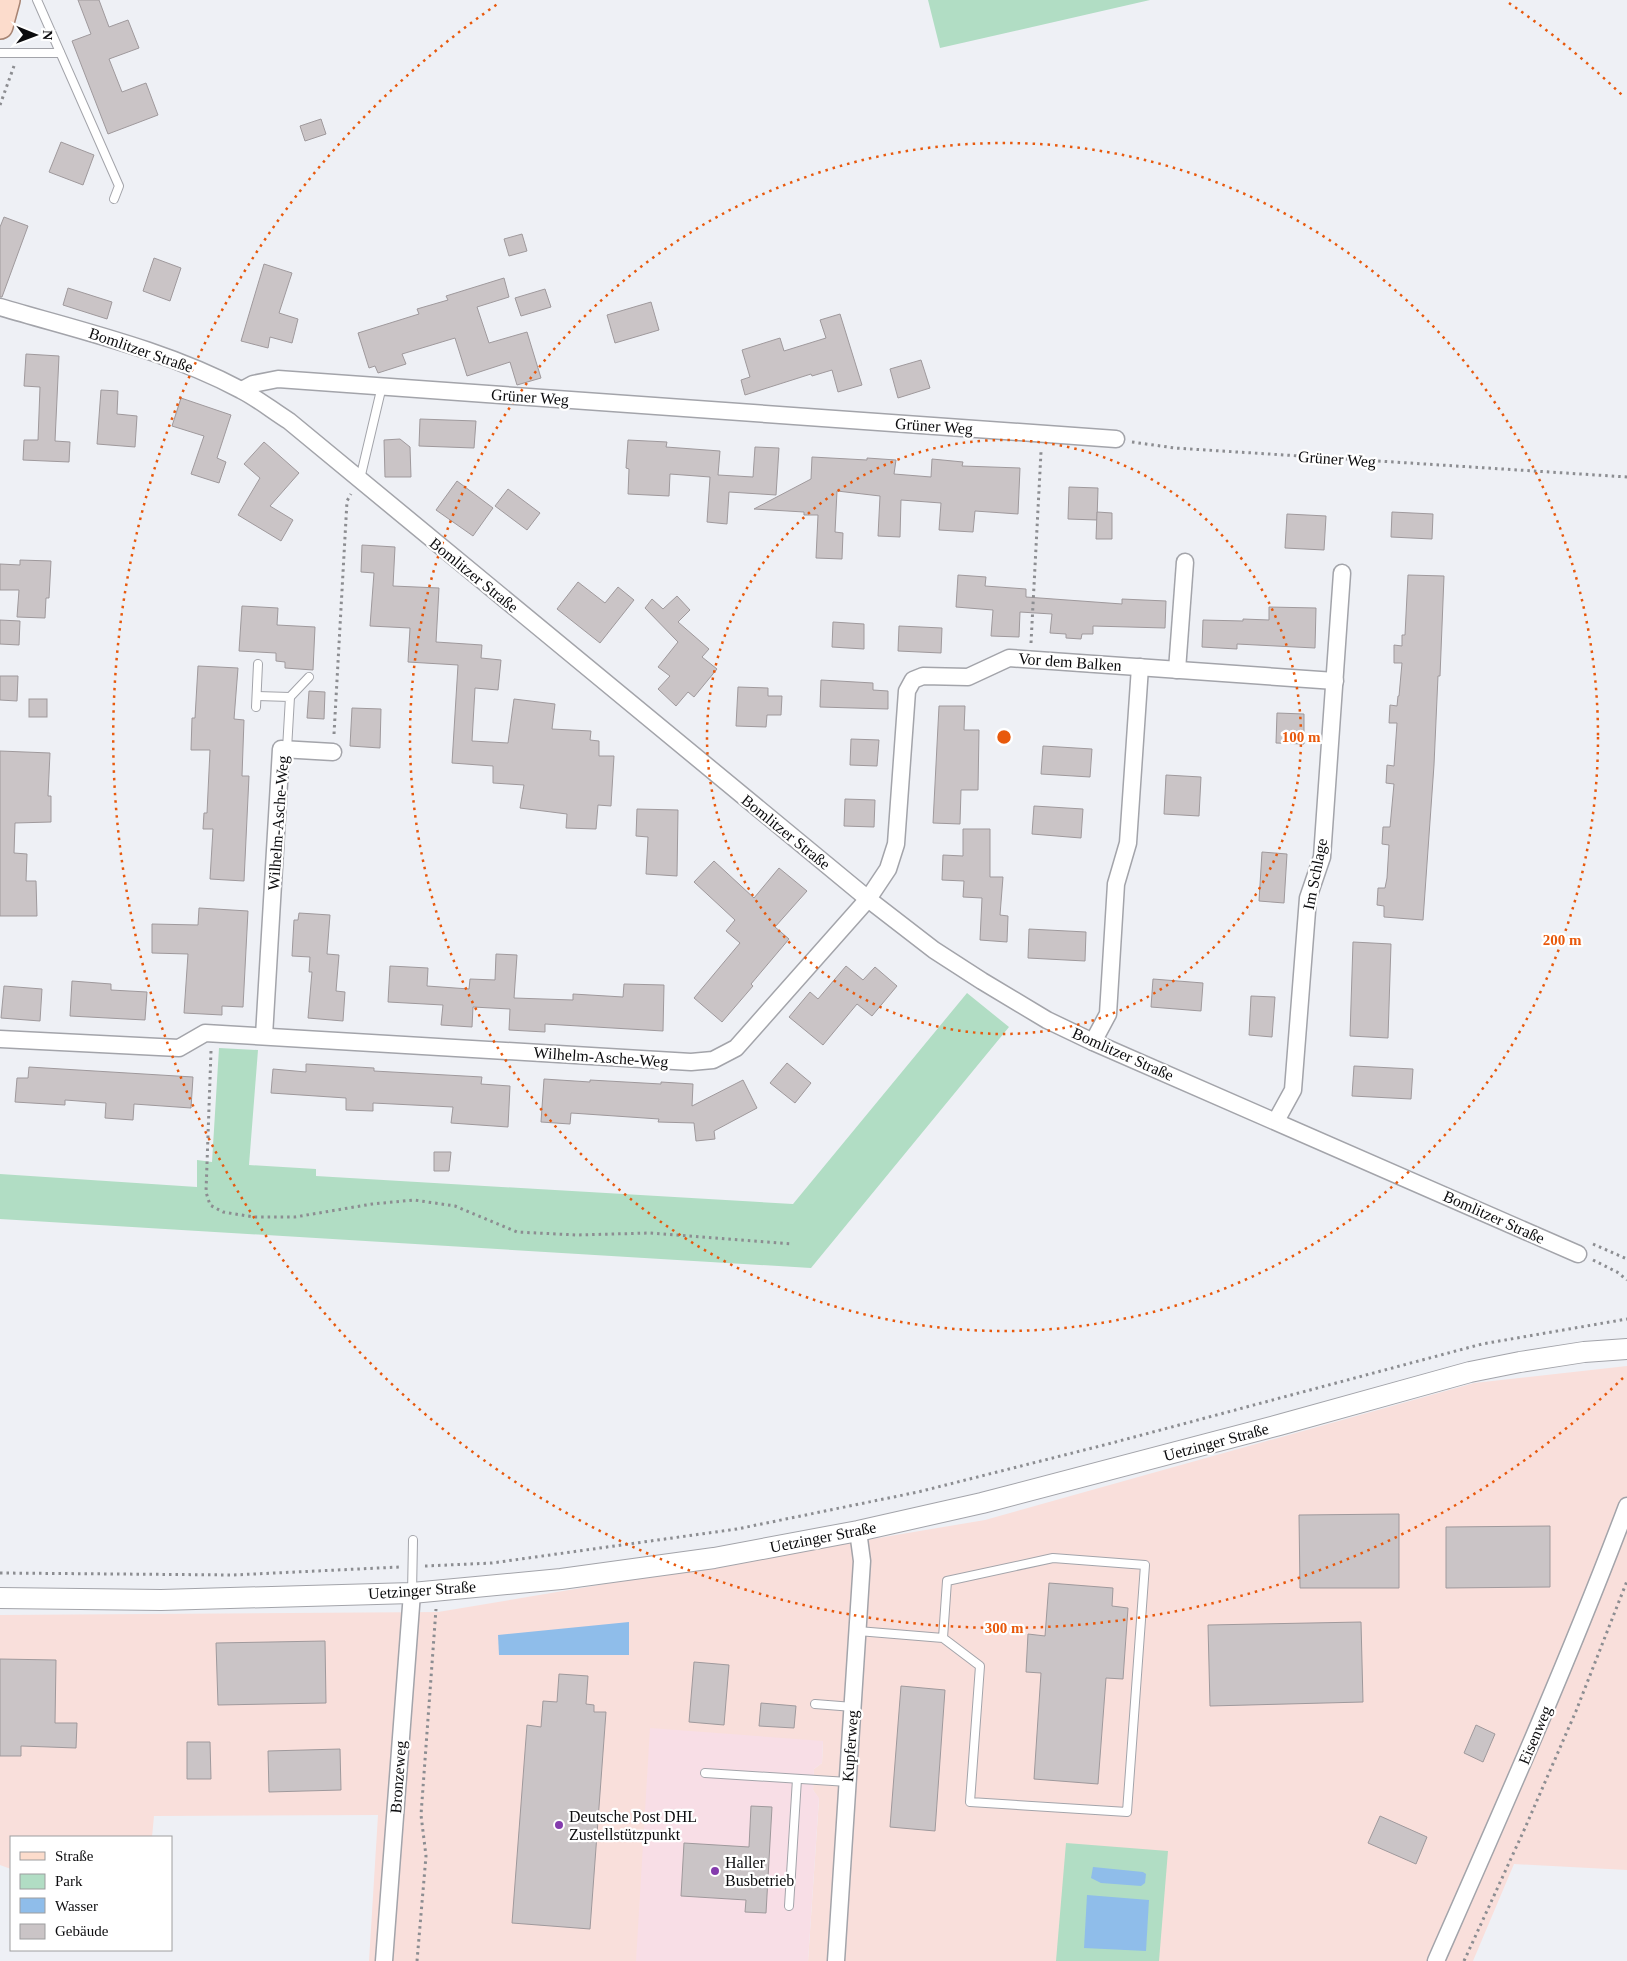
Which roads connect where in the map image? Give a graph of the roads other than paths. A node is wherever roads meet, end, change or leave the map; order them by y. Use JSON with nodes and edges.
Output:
{"nodes":[{"id":1,"x":7,"y":0,"type":"edge"},
{"id":2,"x":37,"y":0,"type":"edge"},
{"id":3,"x":0,"y":26,"type":"edge"},
{"id":4,"x":0,"y":53,"type":"edge"},
{"id":5,"x":60,"y":53,"type":"junction"},
{"id":6,"x":114,"y":199,"type":"dead end"},
{"id":7,"x":1,"y":311,"type":"edge"},
{"id":8,"x":382,"y":386,"type":"junction"},
{"id":9,"x":242,"y":390,"type":"junction"},
{"id":10,"x":1116,"y":439,"type":"road end"},
{"id":11,"x":360,"y":482,"type":"junction"},
{"id":12,"x":1185,"y":562,"type":"dead end"},
{"id":13,"x":1342,"y":573,"type":"dead end"},
{"id":14,"x":258,"y":664,"type":"dead end"},
{"id":15,"x":1140,"y":668,"type":"junction"},
{"id":16,"x":1177,"y":670,"type":"junction"},
{"id":17,"x":308,"y":677,"type":"dead end"},
{"id":18,"x":1335,"y":681,"type":"junction"},
{"id":19,"x":257,"y":696,"type":"junction"},
{"id":20,"x":290,"y":697,"type":"junction"},
{"id":21,"x":256,"y":708,"type":"dead end"},
{"id":22,"x":287,"y":749,"type":"junction"},
{"id":23,"x":333,"y":752,"type":"road end"},
{"id":24,"x":868,"y":899,"type":"junction"},
{"id":25,"x":264,"y":1036,"type":"junction"},
{"id":26,"x":0,"y":1038,"type":"edge"},
{"id":27,"x":1093,"y":1042,"type":"junction"},
{"id":28,"x":1276,"y":1122,"type":"junction"},
{"id":29,"x":1578,"y":1254,"type":"road end"},
{"id":30,"x":1627,"y":1350,"type":"edge"},
{"id":31,"x":1627,"y":1506,"type":"edge"},
{"id":32,"x":858,"y":1531,"type":"junction"},
{"id":33,"x":414,"y":1540,"type":"dead end"},
{"id":34,"x":412,"y":1593,"type":"junction"},
{"id":35,"x":0,"y":1598,"type":"edge"},
{"id":36,"x":858,"y":1631,"type":"junction"},
{"id":37,"x":943,"y":1638,"type":"junction"},
{"id":38,"x":814,"y":1704,"type":"dead end"},
{"id":39,"x":853,"y":1707,"type":"junction"},
{"id":40,"x":705,"y":1773,"type":"dead end"},
{"id":41,"x":797,"y":1779,"type":"junction"},
{"id":42,"x":848,"y":1782,"type":"junction"},
{"id":43,"x":789,"y":1906,"type":"dead end"},
{"id":44,"x":384,"y":1961,"type":"edge"},
{"id":45,"x":836,"y":1961,"type":"edge"},
{"id":46,"x":1436,"y":1961,"type":"edge"}],
"edges":[{"from":1,"to":3,"type":"main road"},
{"from":2,"to":5,"type":"lane"},
{"from":4,"to":5,"type":"lane"},
{"from":5,"to":6,"type":"lane"},
{"from":7,"to":9,"type":"street","name":"Bomlitzer Straße"},
{"from":8,"to":9,"type":"street","name":"Grüner Weg"},
{"from":8,"to":10,"type":"street","name":"Grüner Weg"},
{"from":8,"to":11,"type":"lane"},
{"from":9,"to":11,"type":"street","name":"Bomlitzer Straße"},
{"from":11,"to":24,"type":"street","name":"Bomlitzer Straße"},
{"from":12,"to":16,"type":"street"},
{"from":13,"to":18,"type":"street","name":"Im Schlage"},
{"from":14,"to":19,"type":"lane"},
{"from":15,"to":16,"type":"street"},
{"from":15,"to":24,"type":"street","name":"Vor dem Balken"},
{"from":15,"to":27,"type":"street","name":"Vor dem Balken"},
{"from":16,"to":18,"type":"street"},
{"from":17,"to":20,"type":"lane"},
{"from":18,"to":28,"type":"street","name":"Im Schlage"},
{"from":19,"to":20,"type":"lane"},
{"from":19,"to":21,"type":"lane"},
{"from":20,"to":22,"type":"lane"},
{"from":22,"to":23,"type":"street","name":"Wilhelm-Asche-Weg"},
{"from":22,"to":25,"type":"street","name":"Wilhelm-Asche-Weg"},
{"from":24,"to":25,"type":"street","name":"Wilhelm-Asche-Weg"},
{"from":24,"to":27,"type":"street","name":"Bomlitzer Straße"},
{"from":25,"to":26,"type":"street","name":"Wilhelm-Asche-Weg"},
{"from":27,"to":28,"type":"street","name":"Bomlitzer Straße"},
{"from":28,"to":29,"type":"street","name":"Bomlitzer Straße"},
{"from":30,"to":32,"type":"street","name":"Uetzinger Straße"},
{"from":31,"to":46,"type":"street","name":"Eisenweg"},
{"from":32,"to":34,"type":"street","name":"Uetzinger Straße"},
{"from":32,"to":36,"type":"street","name":"Kupferweg"},
{"from":33,"to":34,"type":"lane"},
{"from":34,"to":35,"type":"street","name":"Uetzinger Straße"},
{"from":34,"to":44,"type":"street","name":"Bronzeweg"},
{"from":36,"to":37,"type":"lane"},
{"from":36,"to":39,"type":"street","name":"Kupferweg"},
{"from":37,"to":37,"type":"lane"},
{"from":38,"to":39,"type":"lane"},
{"from":39,"to":42,"type":"street","name":"Kupferweg"},
{"from":40,"to":41,"type":"lane"},
{"from":41,"to":42,"type":"lane"},
{"from":41,"to":43,"type":"lane"},
{"from":42,"to":45,"type":"street","name":"Kupferweg"}]}
